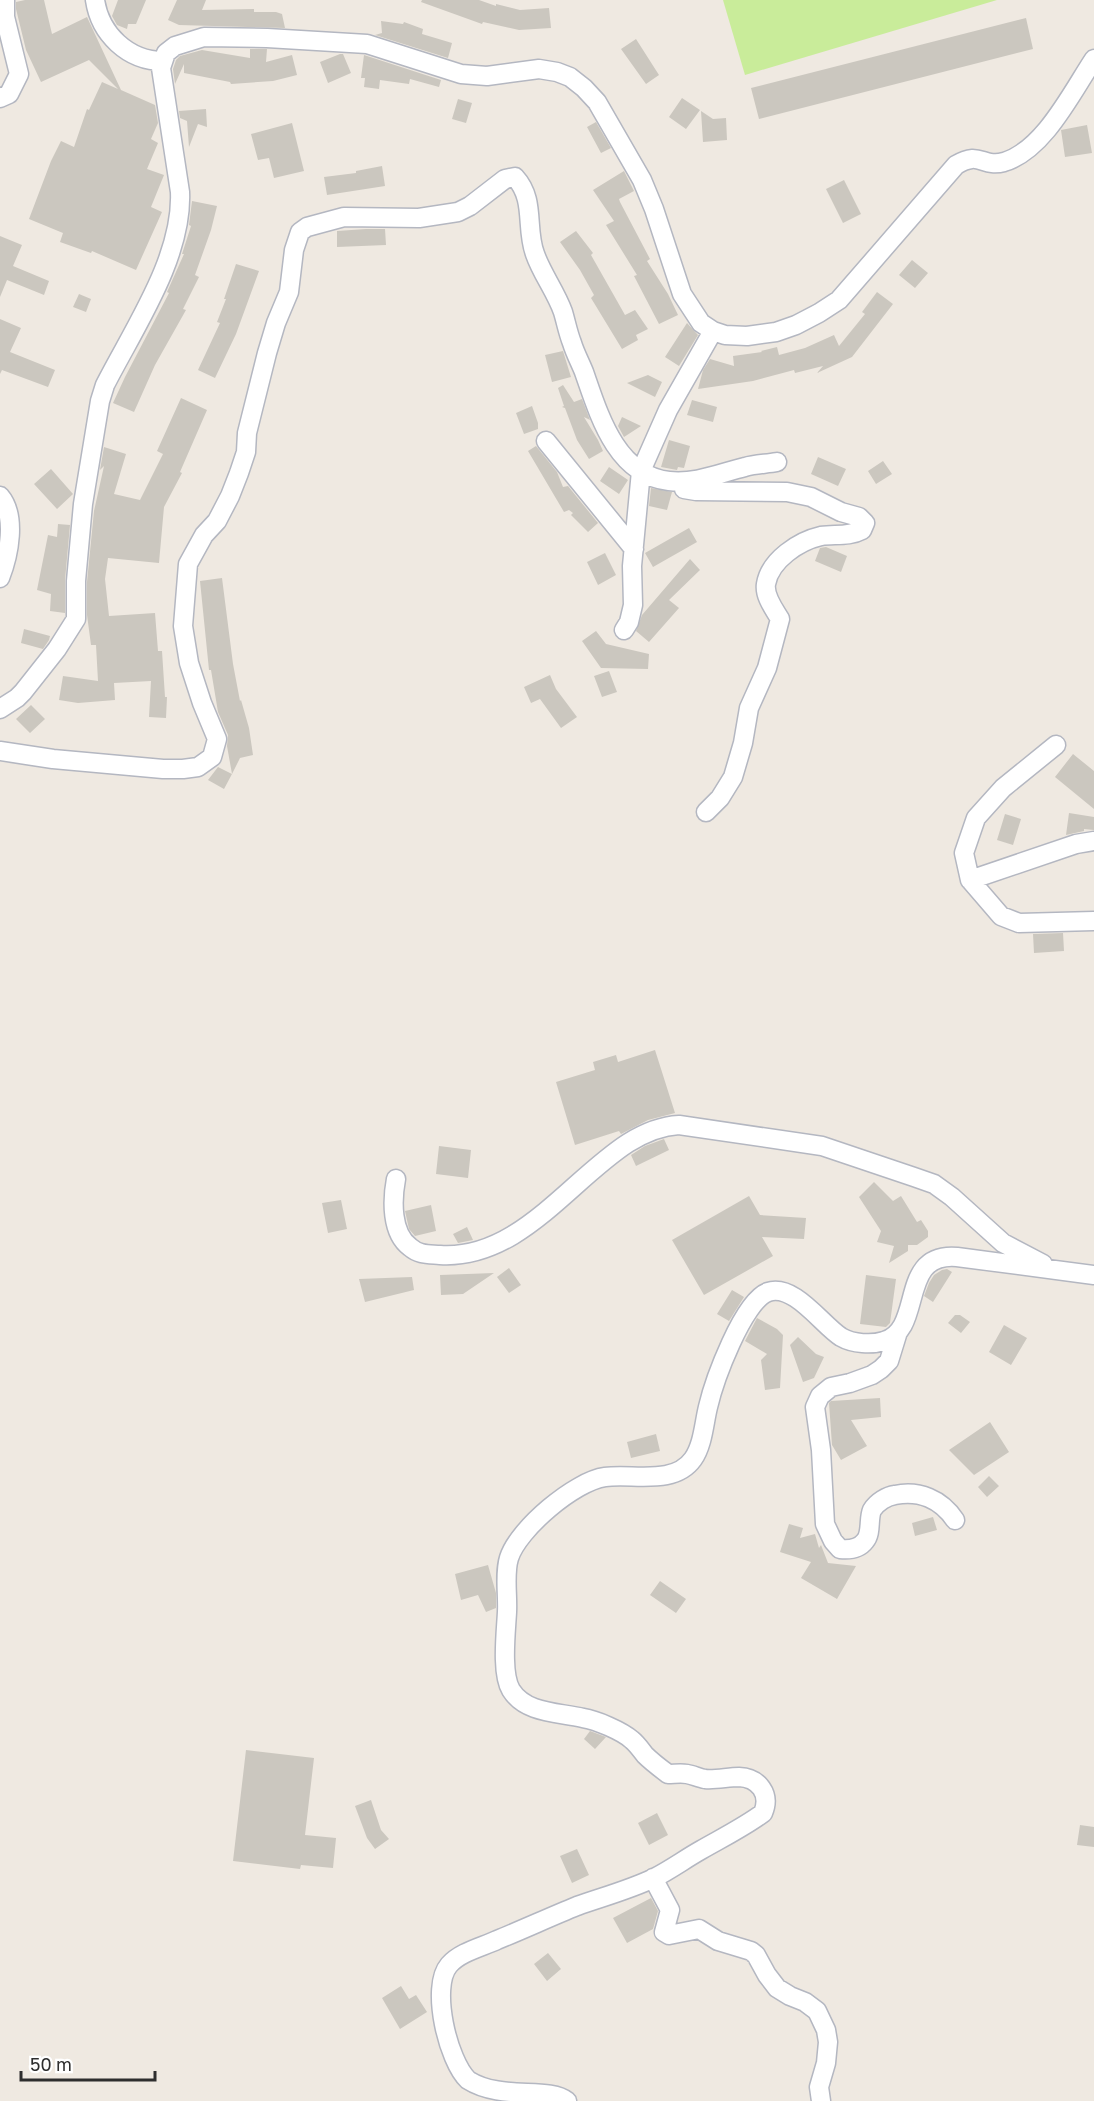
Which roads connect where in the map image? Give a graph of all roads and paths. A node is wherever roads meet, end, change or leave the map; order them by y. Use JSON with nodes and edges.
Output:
{"nodes":[{"id":1,"x":5,"y":0,"type":"edge"},
{"id":2,"x":95,"y":0,"type":"edge"},
{"id":3,"x":0,"y":39,"type":"edge"},
{"id":4,"x":15,"y":53,"type":"junction"},
{"id":5,"x":1094,"y":59,"type":"edge"},
{"id":6,"x":163,"y":61,"type":"junction"},
{"id":7,"x":0,"y":98,"type":"edge"},
{"id":8,"x":713,"y":331,"type":"junction"},
{"id":9,"x":546,"y":441,"type":"dead end"},
{"id":10,"x":777,"y":462,"type":"dead end"},
{"id":11,"x":641,"y":471,"type":"junction"},
{"id":12,"x":669,"y":481,"type":"junction"},
{"id":13,"x":0,"y":496,"type":"edge"},
{"id":14,"x":634,"y":549,"type":"junction"},
{"id":15,"x":0,"y":578,"type":"edge"},
{"id":16,"x":624,"y":630,"type":"dead end"},
{"id":17,"x":0,"y":710,"type":"edge"},
{"id":18,"x":1056,"y":746,"type":"dead end"},
{"id":19,"x":0,"y":751,"type":"edge"},
{"id":20,"x":706,"y":812,"type":"dead end"},
{"id":21,"x":1094,"y":841,"type":"edge"},
{"id":22,"x":970,"y":880,"type":"junction"},
{"id":23,"x":1094,"y":921,"type":"edge"},
{"id":24,"x":396,"y":1179,"type":"dead end"},
{"id":25,"x":1052,"y":1270,"type":"junction"},
{"id":26,"x":1094,"y":1275,"type":"edge"},
{"id":27,"x":897,"y":1335,"type":"junction"},
{"id":28,"x":955,"y":1520,"type":"dead end"},
{"id":29,"x":653,"y":1878,"type":"junction"},
{"id":30,"x":518,"y":2100,"type":"edge"},
{"id":31,"x":567,"y":2101,"type":"edge"},
{"id":32,"x":821,"y":2101,"type":"edge"}],
"edges":[{"from":1,"to":4,"type":"street"},
{"from":2,"to":6,"type":"street"},
{"from":3,"to":4,"type":"street"},
{"from":4,"to":7,"type":"street"},
{"from":5,"to":8,"type":"street"},
{"from":6,"to":8,"type":"street"},
{"from":6,"to":17,"type":"street"},
{"from":8,"to":11,"type":"street"},
{"from":9,"to":14,"type":"street"},
{"from":10,"to":12,"type":"street"},
{"from":11,"to":12,"type":"street"},
{"from":11,"to":14,"type":"street"},
{"from":11,"to":19,"type":"street"},
{"from":12,"to":20,"type":"street"},
{"from":13,"to":15,"type":"street"},
{"from":14,"to":16,"type":"street"},
{"from":18,"to":22,"type":"street"},
{"from":21,"to":22,"type":"street"},
{"from":22,"to":23,"type":"street"},
{"from":24,"to":25,"type":"street"},
{"from":25,"to":26,"type":"street"},
{"from":25,"to":27,"type":"street"},
{"from":27,"to":28,"type":"street"},
{"from":27,"to":29,"type":"street"},
{"from":29,"to":30,"type":"street"},
{"from":29,"to":32,"type":"street"},
{"from":30,"to":31,"type":"street"}]}
